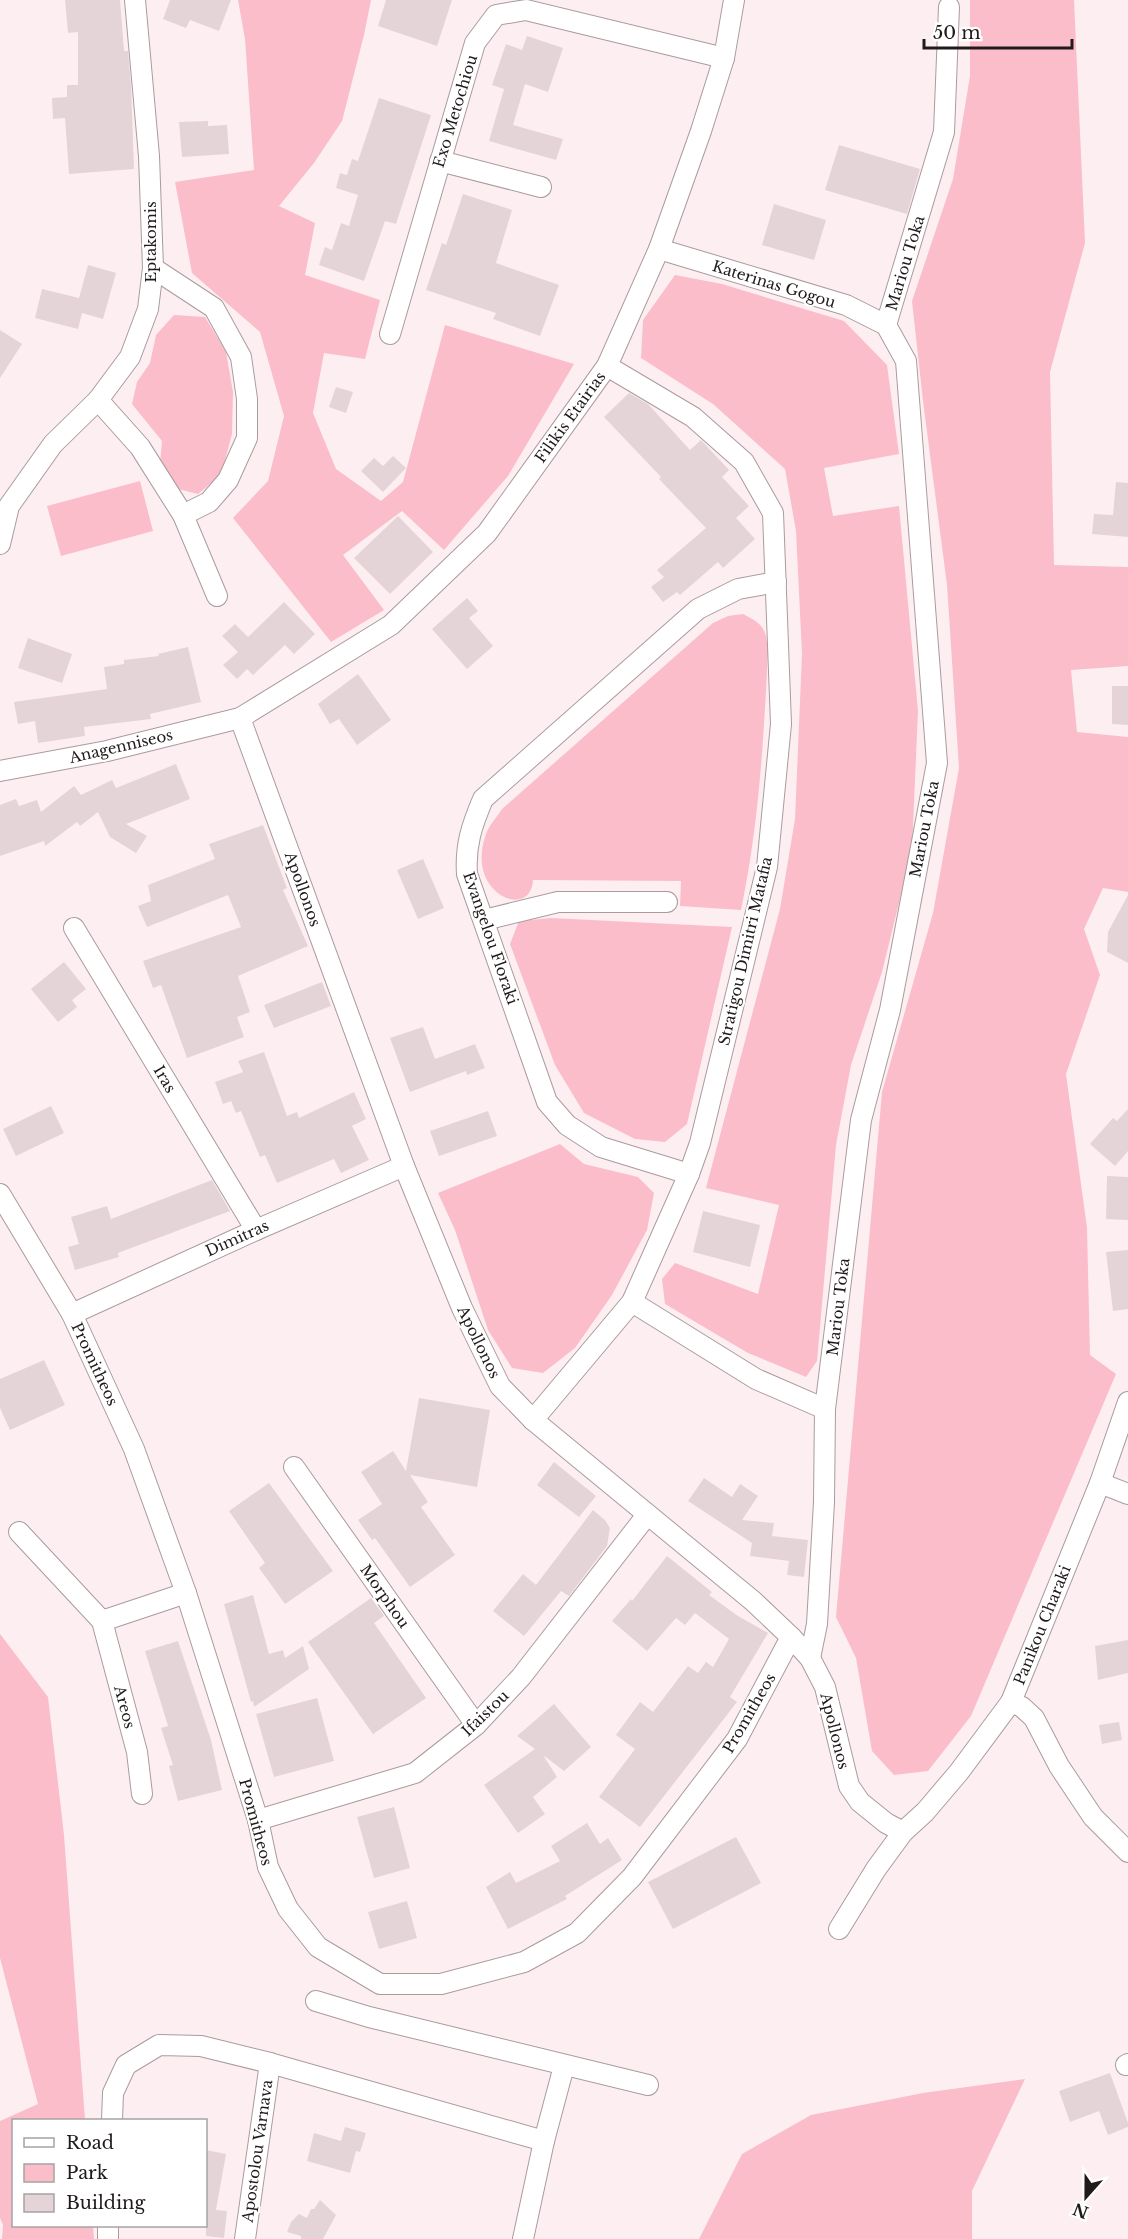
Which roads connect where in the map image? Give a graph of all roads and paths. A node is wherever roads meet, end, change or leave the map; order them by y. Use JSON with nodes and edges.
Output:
{"nodes":[{"id":1,"x":135,"y":0,"type":"edge"},
{"id":2,"x":734,"y":0,"type":"edge"},
{"id":3,"x":949,"y":7,"type":"dead end"},
{"id":4,"x":724,"y":58,"type":"junction"},
{"id":5,"x":440,"y":161,"type":"junction"},
{"id":6,"x":541,"y":187,"type":"dead end"},
{"id":7,"x":659,"y":249,"type":"junction"},
{"id":8,"x":153,"y":268,"type":"junction"},
{"id":9,"x":886,"y":325,"type":"junction"},
{"id":10,"x":390,"y":334,"type":"dead end"},
{"id":11,"x":607,"y":366,"type":"junction"},
{"id":12,"x":98,"y":400,"type":"junction"},
{"id":13,"x":183,"y":515,"type":"junction"},
{"id":14,"x":0,"y":544,"type":"edge"},
{"id":15,"x":776,"y":582,"type":"junction"},
{"id":16,"x":217,"y":596,"type":"dead end"},
{"id":17,"x":240,"y":718,"type":"junction"},
{"id":18,"x":0,"y":771,"type":"edge"},
{"id":19,"x":668,"y":902,"type":"dead end"},
{"id":20,"x":484,"y":920,"type":"junction"},
{"id":21,"x":74,"y":928,"type":"dead end"},
{"id":22,"x":404,"y":1166,"type":"junction"},
{"id":23,"x":689,"y":1174,"type":"junction"},
{"id":24,"x":0,"y":1194,"type":"edge"},
{"id":25,"x":256,"y":1230,"type":"junction"},
{"id":26,"x":632,"y":1302,"type":"junction"},
{"id":27,"x":72,"y":1314,"type":"junction"},
{"id":28,"x":1128,"y":1402,"type":"edge"},
{"id":29,"x":825,"y":1409,"type":"junction"},
{"id":30,"x":533,"y":1420,"type":"junction"},
{"id":31,"x":294,"y":1467,"type":"dead end"},
{"id":32,"x":1100,"y":1483,"type":"junction"},
{"id":33,"x":1128,"y":1494,"type":"edge"},
{"id":34,"x":646,"y":1515,"type":"junction"},
{"id":35,"x":19,"y":1532,"type":"dead end"},
{"id":36,"x":186,"y":1593,"type":"junction"},
{"id":37,"x":102,"y":1621,"type":"junction"},
{"id":38,"x":791,"y":1637,"type":"junction"},
{"id":39,"x":810,"y":1658,"type":"junction"},
{"id":40,"x":1011,"y":1702,"type":"junction"},
{"id":41,"x":476,"y":1725,"type":"junction"},
{"id":42,"x":142,"y":1794,"type":"dead end"},
{"id":43,"x":258,"y":1820,"type":"junction"},
{"id":44,"x":903,"y":1832,"type":"junction"},
{"id":45,"x":1128,"y":1852,"type":"edge"},
{"id":46,"x":839,"y":1929,"type":"dead end"},
{"id":47,"x":380,"y":1984,"type":"junction"},
{"id":48,"x":316,"y":2001,"type":"dead end"},
{"id":49,"x":369,"y":2017,"type":"junction"},
{"id":50,"x":270,"y":2063,"type":"junction"},
{"id":51,"x":564,"y":2066,"type":"junction"},
{"id":52,"x":648,"y":2085,"type":"dead end"},
{"id":53,"x":112,"y":2119,"type":"edge"},
{"id":54,"x":544,"y":2140,"type":"junction"},
{"id":55,"x":244,"y":2239,"type":"edge"},
{"id":56,"x":523,"y":2239,"type":"edge"}],
"edges":[{"from":1,"to":8,"type":"street","name":"Eptakomis"},
{"from":2,"to":4,"type":"street","name":"Filikis Etairias"},
{"from":3,"to":9,"type":"street","name":"Mariou Toka"},
{"from":4,"to":5,"type":"street","name":"Exo Metochiou"},
{"from":4,"to":7,"type":"street","name":"Filikis Etairias"},
{"from":5,"to":6,"type":"street"},
{"from":5,"to":10,"type":"street","name":"Exo Metochiou"},
{"from":7,"to":9,"type":"street","name":"Katerinas Gogou"},
{"from":7,"to":11,"type":"street","name":"Filikis Etairias"},
{"from":8,"to":12,"type":"street","name":"Eptakomis"},
{"from":8,"to":13,"type":"street"},
{"from":9,"to":29,"type":"street","name":"Mariou Toka"},
{"from":11,"to":15,"type":"street","name":"Stratigou Dimitri Matafia"},
{"from":11,"to":17,"type":"street","name":"Filikis Etairias"},
{"from":12,"to":13,"type":"street"},
{"from":12,"to":14,"type":"street","name":"Eptakomis"},
{"from":13,"to":16,"type":"street"},
{"from":15,"to":20,"type":"street","name":"Evangelou Floraki"},
{"from":15,"to":23,"type":"street","name":"Stratigou Dimitri Matafia"},
{"from":17,"to":18,"type":"street","name":"Anagenniseos"},
{"from":17,"to":22,"type":"street","name":"Apollonos"},
{"from":19,"to":20,"type":"street"},
{"from":20,"to":23,"type":"street","name":"Evangelou Floraki"},
{"from":21,"to":25,"type":"street","name":"Iras"},
{"from":22,"to":25,"type":"street","name":"Dimitras"},
{"from":22,"to":30,"type":"street","name":"Apollonos"},
{"from":23,"to":26,"type":"street","name":"Stratigou Dimitri Matafia"},
{"from":24,"to":27,"type":"street","name":"Promitheos"},
{"from":25,"to":27,"type":"street","name":"Dimitras"},
{"from":26,"to":29,"type":"street"},
{"from":26,"to":30,"type":"street","name":"Stratigou Dimitri Matafia"},
{"from":27,"to":36,"type":"street","name":"Promitheos"},
{"from":28,"to":32,"type":"street","name":"Panikou Charaki"},
{"from":29,"to":39,"type":"street","name":"Mariou Toka"},
{"from":30,"to":34,"type":"street","name":"Apollonos"},
{"from":31,"to":41,"type":"street","name":"Morphou"},
{"from":32,"to":33,"type":"street"},
{"from":32,"to":40,"type":"street","name":"Panikou Charaki"},
{"from":34,"to":38,"type":"street","name":"Apollonos"},
{"from":34,"to":41,"type":"street","name":"Ifaistou"},
{"from":35,"to":37,"type":"street","name":"Areos"},
{"from":36,"to":37,"type":"street"},
{"from":36,"to":43,"type":"street","name":"Promitheos"},
{"from":37,"to":42,"type":"street","name":"Areos"},
{"from":38,"to":39,"type":"street","name":"Apollonos"},
{"from":38,"to":47,"type":"street","name":"Promitheos"},
{"from":39,"to":44,"type":"street","name":"Apollonos"},
{"from":40,"to":44,"type":"street"},
{"from":40,"to":45,"type":"street","name":"Panikou Charaki"},
{"from":41,"to":43,"type":"street","name":"Ifaistou"},
{"from":43,"to":47,"type":"street","name":"Promitheos"},
{"from":44,"to":46,"type":"street"},
{"from":47,"to":49,"type":"street"},
{"from":48,"to":49,"type":"street"},
{"from":49,"to":51,"type":"street"},
{"from":50,"to":53,"type":"street"},
{"from":50,"to":54,"type":"street"},
{"from":50,"to":55,"type":"street","name":"Apostolou Varnava"},
{"from":51,"to":52,"type":"street"},
{"from":51,"to":54,"type":"street"},
{"from":54,"to":56,"type":"street"}]}
